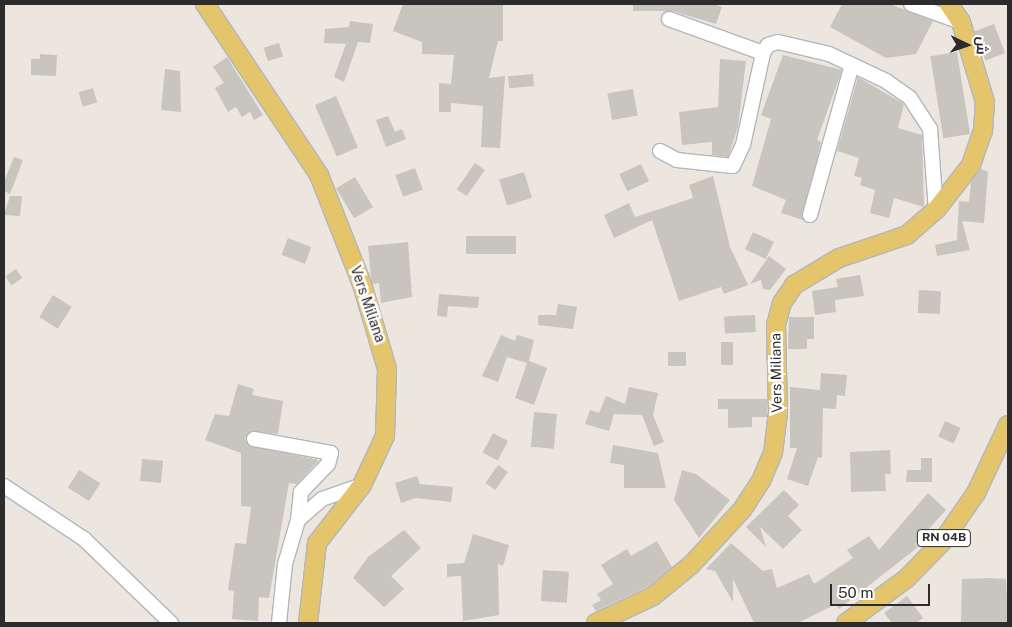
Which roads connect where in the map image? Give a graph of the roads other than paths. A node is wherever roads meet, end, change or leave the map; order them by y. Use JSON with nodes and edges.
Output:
{"nodes":[{"id":1,"x":205,"y":4,"type":"edge"},
{"id":2,"x":911,"y":4,"type":"edge"},
{"id":3,"x":948,"y":4,"type":"edge"},
{"id":4,"x":669,"y":19,"type":"dead end"},
{"id":5,"x":961,"y":22,"type":"junction"},
{"id":6,"x":764,"y":53,"type":"junction"},
{"id":7,"x":852,"y":65,"type":"junction"},
{"id":8,"x":660,"y":151,"type":"dead end"},
{"id":9,"x":936,"y":210,"type":"junction"},
{"id":10,"x":810,"y":216,"type":"dead end"},
{"id":11,"x":1008,"y":425,"type":"edge"},
{"id":12,"x":254,"y":439,"type":"dead end"},
{"id":13,"x":362,"y":485,"type":"junction"},
{"id":14,"x":4,"y":486,"type":"edge"},
{"id":15,"x":298,"y":520,"type":"junction"},
{"id":16,"x":171,"y":623,"type":"edge"},
{"id":17,"x":279,"y":623,"type":"edge"},
{"id":18,"x":308,"y":623,"type":"edge"},
{"id":19,"x":596,"y":623,"type":"edge"},
{"id":20,"x":846,"y":623,"type":"edge"}],
"edges":[{"from":1,"to":13,"type":"main road","name":"Vers Miliana"},
{"from":2,"to":5,"type":"street"},
{"from":3,"to":5,"type":"main road","name":"Vers Miliana"},
{"from":4,"to":6,"type":"street"},
{"from":5,"to":9,"type":"main road","name":"Vers Miliana"},
{"from":6,"to":7,"type":"street"},
{"from":6,"to":8,"type":"street"},
{"from":7,"to":9,"type":"street"},
{"from":7,"to":10,"type":"street"},
{"from":9,"to":19,"type":"main road","name":"Vers Miliana"},
{"from":11,"to":20,"type":"main road","number":"RN 04B"},
{"from":12,"to":15,"type":"street"},
{"from":13,"to":15,"type":"street"},
{"from":13,"to":18,"type":"main road","name":"Vers Miliana"},
{"from":14,"to":16,"type":"street"},
{"from":15,"to":17,"type":"street"}]}
